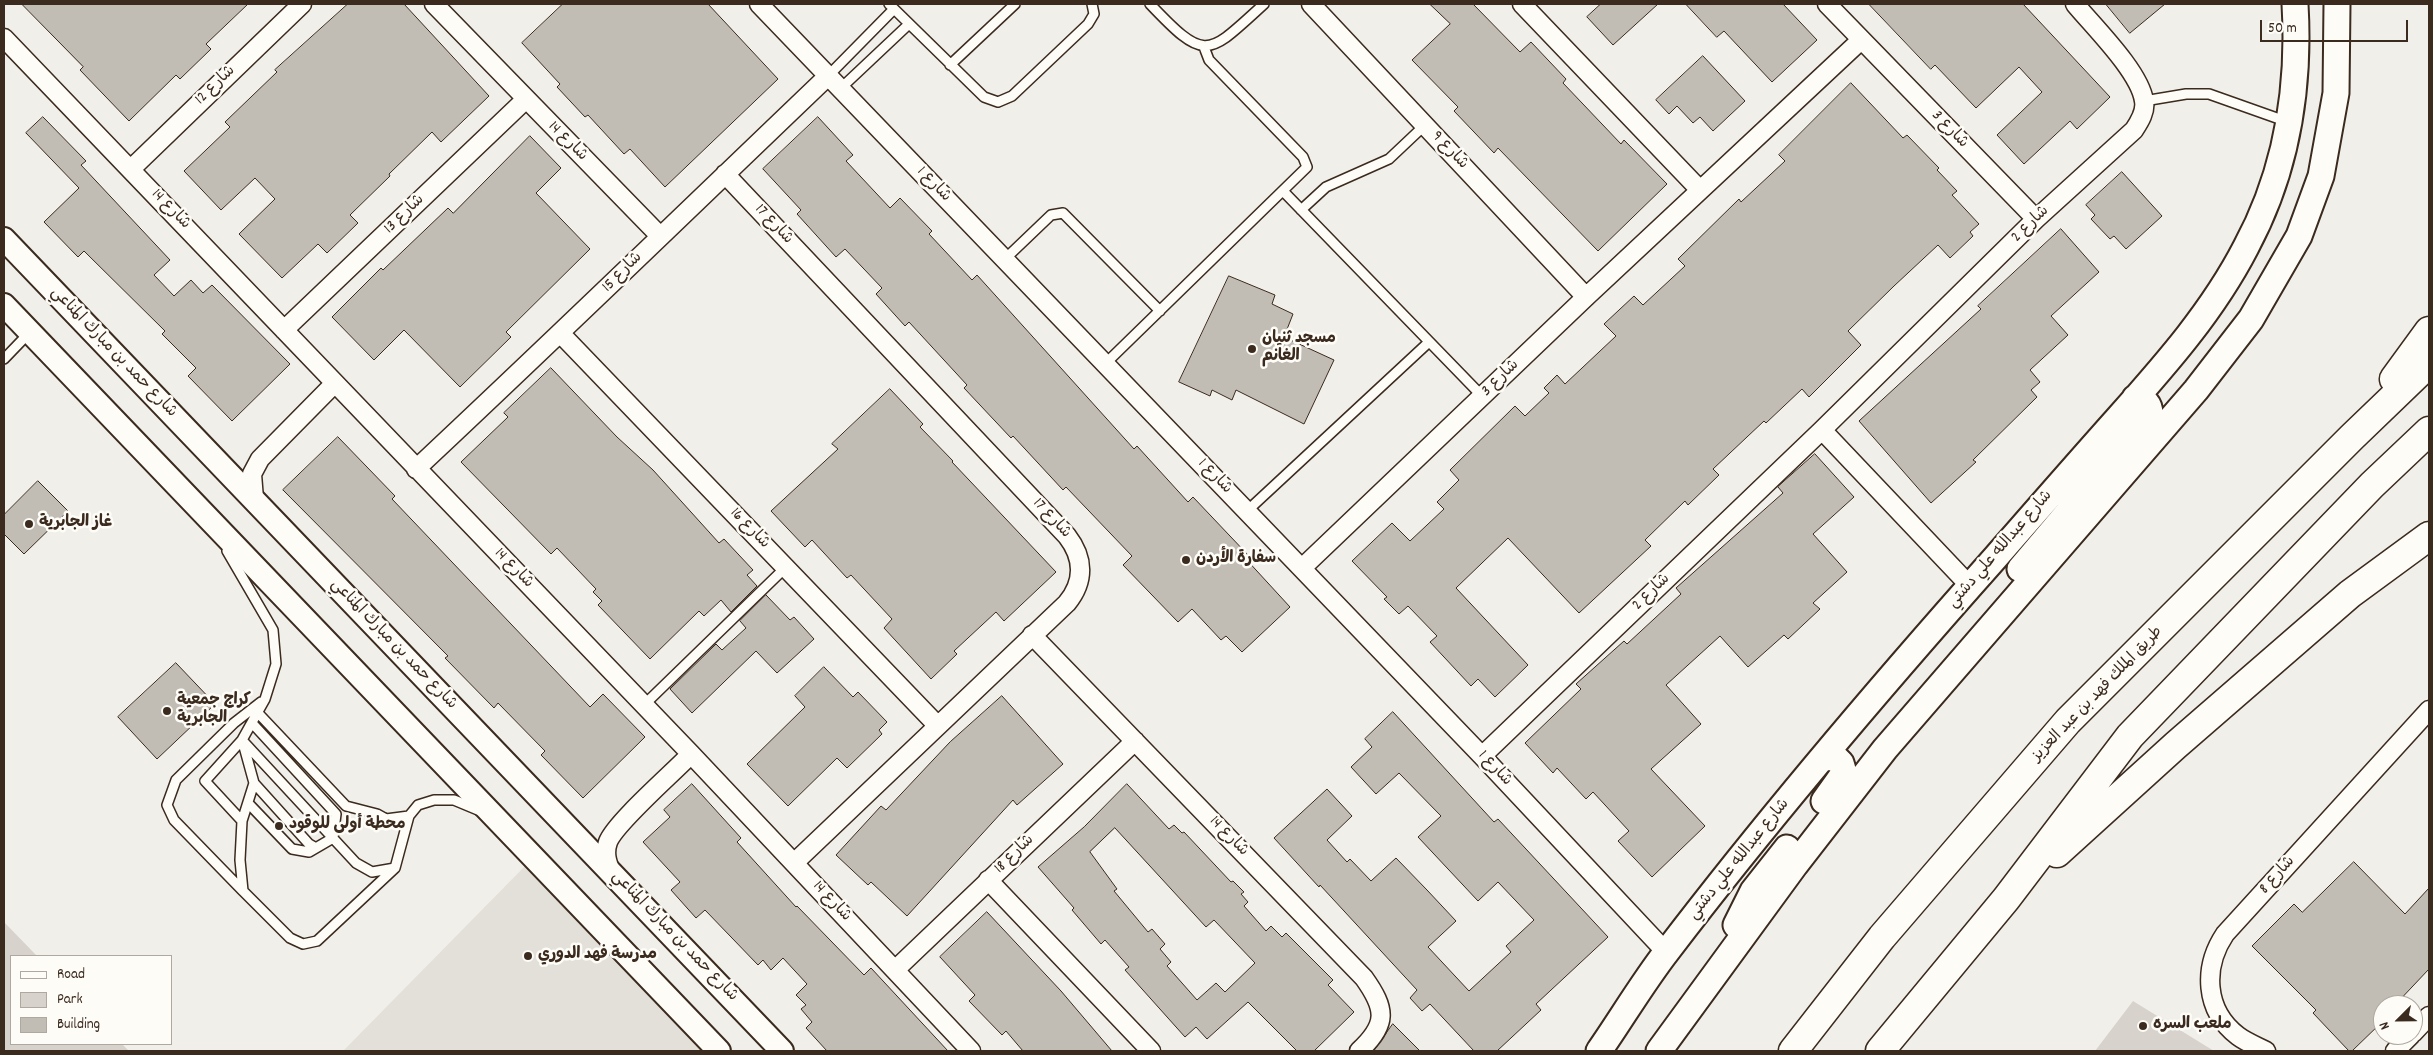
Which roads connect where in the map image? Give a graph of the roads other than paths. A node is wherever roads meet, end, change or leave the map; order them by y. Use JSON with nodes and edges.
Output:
{"nodes":[{"id":1,"x":302,"y":4,"type":"edge"},
{"id":2,"x":434,"y":4,"type":"edge"},
{"id":3,"x":759,"y":4,"type":"edge"},
{"id":4,"x":1015,"y":4,"type":"edge"},
{"id":5,"x":1092,"y":4,"type":"edge"},
{"id":6,"x":1150,"y":4,"type":"edge"},
{"id":7,"x":1264,"y":4,"type":"edge"},
{"id":8,"x":1311,"y":4,"type":"edge"},
{"id":9,"x":1522,"y":4,"type":"edge"},
{"id":10,"x":1827,"y":4,"type":"edge"},
{"id":11,"x":2075,"y":4,"type":"edge"},
{"id":12,"x":2295,"y":4,"type":"edge"},
{"id":13,"x":2337,"y":4,"type":"edge"},
{"id":14,"x":892,"y":6,"type":"edge"},
{"id":15,"x":909,"y":24,"type":"junction"},
{"id":16,"x":4,"y":38,"type":"edge"},
{"id":17,"x":1861,"y":40,"type":"junction"},
{"id":18,"x":1204,"y":47,"type":"junction"},
{"id":19,"x":950,"y":65,"type":"junction"},
{"id":20,"x":834,"y":83,"type":"junction"},
{"id":21,"x":525,"y":100,"type":"junction"},
{"id":22,"x":2144,"y":101,"type":"junction"},
{"id":23,"x":2290,"y":123,"type":"junction"},
{"id":24,"x":1425,"y":125,"type":"junction"},
{"id":25,"x":130,"y":169,"type":"junction"},
{"id":26,"x":725,"y":174,"type":"junction"},
{"id":27,"x":1700,"y":190,"type":"junction"},
{"id":28,"x":1283,"y":191,"type":"junction"},
{"id":29,"x":1301,"y":210,"type":"junction"},
{"id":30,"x":2036,"y":219,"type":"junction"},
{"id":31,"x":660,"y":236,"type":"junction"},
{"id":32,"x":4,"y":239,"type":"edge"},
{"id":33,"x":1005,"y":259,"type":"junction"},
{"id":34,"x":1586,"y":297,"type":"junction"},
{"id":35,"x":4,"y":305,"type":"edge"},
{"id":36,"x":1160,"y":311,"type":"junction"},
{"id":37,"x":284,"y":330,"type":"junction"},
{"id":38,"x":2429,"y":331,"type":"edge"},
{"id":39,"x":30,"y":332,"type":"junction"},
{"id":40,"x":561,"y":334,"type":"junction"},
{"id":41,"x":1429,"y":342,"type":"junction"},
{"id":42,"x":4,"y":359,"type":"edge"},
{"id":43,"x":2429,"y":363,"type":"edge"},
{"id":44,"x":1105,"y":364,"type":"junction"},
{"id":45,"x":334,"y":384,"type":"junction"},
{"id":46,"x":1482,"y":396,"type":"junction"},
{"id":47,"x":2135,"y":398,"type":"junction"},
{"id":48,"x":1822,"y":430,"type":"junction"},
{"id":49,"x":2429,"y":431,"type":"edge"},
{"id":50,"x":2352,"y":437,"type":"junction"},
{"id":51,"x":260,"y":459,"type":"junction"},
{"id":52,"x":218,"y":464,"type":"junction"},
{"id":53,"x":416,"y":469,"type":"junction"},
{"id":54,"x":175,"y":483,"type":"junction"},
{"id":55,"x":254,"y":499,"type":"junction"},
{"id":56,"x":1247,"y":511,"type":"junction"},
{"id":57,"x":2429,"y":536,"type":"edge"},
{"id":58,"x":786,"y":567,"type":"junction"},
{"id":59,"x":1302,"y":568,"type":"junction"},
{"id":60,"x":1970,"y":586,"type":"junction"},
{"id":61,"x":1994,"y":623,"type":"junction"},
{"id":62,"x":1032,"y":635,"type":"junction"},
{"id":63,"x":265,"y":699,"type":"junction"},
{"id":64,"x":644,"y":705,"type":"junction"},
{"id":65,"x":2429,"y":710,"type":"edge"},
{"id":66,"x":258,"y":713,"type":"junction"},
{"id":67,"x":252,"y":723,"type":"junction"},
{"id":68,"x":937,"y":725,"type":"junction"},
{"id":69,"x":242,"y":740,"type":"junction"},
{"id":70,"x":1134,"y":741,"type":"junction"},
{"id":71,"x":691,"y":754,"type":"junction"},
{"id":72,"x":1482,"y":756,"type":"junction"},
{"id":73,"x":1824,"y":758,"type":"junction"},
{"id":74,"x":254,"y":783,"type":"junction"},
{"id":75,"x":249,"y":804,"type":"junction"},
{"id":76,"x":346,"y":806,"type":"junction"},
{"id":77,"x":336,"y":814,"type":"junction"},
{"id":78,"x":408,"y":816,"type":"junction"},
{"id":79,"x":242,"y":821,"type":"junction"},
{"id":80,"x":572,"y":832,"type":"junction"},
{"id":81,"x":614,"y":832,"type":"junction"},
{"id":82,"x":332,"y":838,"type":"junction"},
{"id":83,"x":524,"y":847,"type":"junction"},
{"id":84,"x":316,"y":848,"type":"junction"},
{"id":85,"x":794,"y":863,"type":"junction"},
{"id":86,"x":395,"y":868,"type":"junction"},
{"id":87,"x":612,"y":872,"type":"junction"},
{"id":88,"x":988,"y":880,"type":"junction"},
{"id":89,"x":243,"y":891,"type":"junction"},
{"id":90,"x":2006,"y":899,"type":"junction"},
{"id":91,"x":1666,"y":952,"type":"junction"},
{"id":92,"x":1721,"y":965,"type":"junction"},
{"id":93,"x":895,"y":970,"type":"junction"},
{"id":94,"x":719,"y":1051,"type":"edge"},
{"id":95,"x":782,"y":1051,"type":"edge"},
{"id":96,"x":971,"y":1051,"type":"edge"},
{"id":97,"x":1151,"y":1051,"type":"edge"},
{"id":98,"x":1360,"y":1051,"type":"edge"},
{"id":99,"x":1599,"y":1051,"type":"edge"},
{"id":100,"x":1659,"y":1051,"type":"edge"},
{"id":101,"x":1793,"y":1051,"type":"edge"},
{"id":102,"x":1880,"y":1051,"type":"edge"},
{"id":103,"x":2266,"y":1051,"type":"edge"}],
"edges":[{"from":1,"to":25,"type":"street","name":"شارع 12"},
{"from":2,"to":21,"type":"street","name":"شارع 14"},
{"from":3,"to":20,"type":"street","name":"شارع 1"},
{"from":4,"to":19,"type":"lane"},
{"from":5,"to":19,"type":"lane"},
{"from":6,"to":18,"type":"lane"},
{"from":7,"to":18,"type":"lane"},
{"from":8,"to":24,"type":"street","name":"شارع 9"},
{"from":9,"to":27,"type":"street"},
{"from":10,"to":17,"type":"street","name":"شارع 3"},
{"from":11,"to":22,"type":"street"},
{"from":12,"to":23,"type":"main road","name":"شارع عبدالله علي دشتي"},
{"from":13,"to":61,"type":"main road"},
{"from":14,"to":15,"type":"lane"},
{"from":14,"to":20,"type":"lane"},
{"from":15,"to":19,"type":"lane"},
{"from":15,"to":20,"type":"lane"},
{"from":16,"to":25,"type":"street","name":"شارع 14"},
{"from":17,"to":27,"type":"street","name":"شارع 3"},
{"from":17,"to":30,"type":"street","name":"شارع 3"},
{"from":18,"to":28,"type":"lane"},
{"from":20,"to":26,"type":"street","name":"شارع 15"},
{"from":20,"to":33,"type":"street","name":"شارع 1"},
{"from":21,"to":31,"type":"street","name":"شارع 14"},
{"from":21,"to":37,"type":"street","name":"شارع 13"},
{"from":22,"to":23,"type":"lane"},
{"from":22,"to":30,"type":"street","name":"شارع 2"},
{"from":23,"to":47,"type":"main road","name":"شارع عبدالله علي دشتي"},
{"from":24,"to":29,"type":"lane"},
{"from":24,"to":34,"type":"street","name":"شارع 9"},
{"from":25,"to":37,"type":"street","name":"شارع 14"},
{"from":26,"to":31,"type":"street","name":"شارع 15"},
{"from":26,"to":62,"type":"street","name":"شارع 17"},
{"from":27,"to":34,"type":"street","name":"شارع 3"},
{"from":28,"to":29,"type":"lane"},
{"from":28,"to":36,"type":"lane"},
{"from":29,"to":41,"type":"lane"},
{"from":30,"to":48,"type":"street","name":"شارع 2"},
{"from":31,"to":40,"type":"street","name":"شارع 15"},
{"from":32,"to":52,"type":"street","name":"شارع حمد بن مبارك المناعي"},
{"from":33,"to":36,"type":"lane"},
{"from":33,"to":44,"type":"street","name":"شارع 1"},
{"from":34,"to":46,"type":"street","name":"شارع 3"},
{"from":35,"to":39,"type":"street"},
{"from":36,"to":44,"type":"lane"},
{"from":37,"to":45,"type":"street","name":"شارع 14"},
{"from":38,"to":50,"type":"highway"},
{"from":39,"to":42,"type":"lane"},
{"from":39,"to":54,"type":"street"},
{"from":40,"to":53,"type":"street","name":"شارع 15"},
{"from":40,"to":58,"type":"street","name":"شارع 16"},
{"from":41,"to":46,"type":"lane"},
{"from":41,"to":56,"type":"lane"},
{"from":43,"to":50,"type":"highway","name":"طريق الملك فهد بن عبد العزيز"},
{"from":44,"to":56,"type":"street","name":"شارع 1"},
{"from":45,"to":51,"type":"street"},
{"from":45,"to":53,"type":"street","name":"شارع 14"},
{"from":46,"to":59,"type":"street","name":"شارع 3"},
{"from":47,"to":60,"type":"main road","name":"شارع عبدالله علي دشتي"},
{"from":47,"to":61,"type":"main road"},
{"from":48,"to":60,"type":"street"},
{"from":48,"to":72,"type":"street","name":"شارع 2"},
{"from":49,"to":90,"type":"highway"},
{"from":50,"to":101,"type":"highway","name":"طريق الملك فهد بن عبد العزيز"},
{"from":51,"to":52,"type":"street"},
{"from":51,"to":55,"type":"street"},
{"from":52,"to":55,"type":"street","name":"شارع حمد بن مبارك المناعي"},
{"from":53,"to":64,"type":"street","name":"شارع 14"},
{"from":54,"to":63,"type":"lane"},
{"from":54,"to":83,"type":"street"},
{"from":55,"to":80,"type":"street","name":"شارع حمد بن مبارك المناعي"},
{"from":56,"to":59,"type":"street","name":"شارع 1"},
{"from":57,"to":90,"type":"highway"},
{"from":58,"to":64,"type":"lane"},
{"from":58,"to":68,"type":"street","name":"شارع 16"},
{"from":59,"to":72,"type":"street","name":"شارع 1"},
{"from":60,"to":73,"type":"main road","name":"شارع عبدالله علي دشتي"},
{"from":61,"to":92,"type":"main road"},
{"from":62,"to":68,"type":"street","name":"شارع 17"},
{"from":62,"to":70,"type":"street","name":"شارع 14"},
{"from":63,"to":66,"type":"lane"},
{"from":63,"to":89,"type":"lane"},
{"from":64,"to":71,"type":"street","name":"شارع 14"},
{"from":65,"to":103,"type":"street","name":"شارع 8"},
{"from":66,"to":67,"type":"lane"},
{"from":66,"to":76,"type":"lane"},
{"from":67,"to":69,"type":"lane"},
{"from":67,"to":77,"type":"lane"},
{"from":68,"to":85,"type":"street","name":"شارع 17"},
{"from":69,"to":74,"type":"lane"},
{"from":69,"to":79,"type":"lane"},
{"from":69,"to":82,"type":"lane"},
{"from":70,"to":88,"type":"street","name":"شارع 18"},
{"from":70,"to":98,"type":"street","name":"شارع 14"},
{"from":71,"to":81,"type":"street"},
{"from":71,"to":85,"type":"street","name":"شارع 14"},
{"from":72,"to":91,"type":"street","name":"شارع 1"},
{"from":73,"to":91,"type":"main road","name":"شارع عبدالله علي دشتي"},
{"from":73,"to":92,"type":"main road"},
{"from":74,"to":75,"type":"lane"},
{"from":74,"to":84,"type":"lane"},
{"from":75,"to":79,"type":"lane"},
{"from":75,"to":84,"type":"lane"},
{"from":76,"to":77,"type":"lane"},
{"from":76,"to":78,"type":"lane"},
{"from":77,"to":82,"type":"lane"},
{"from":78,"to":83,"type":"lane"},
{"from":78,"to":86,"type":"lane"},
{"from":79,"to":89,"type":"lane"},
{"from":80,"to":81,"type":"street"},
{"from":80,"to":87,"type":"street","name":"شارع حمد بن مبارك المناعي"},
{"from":81,"to":87,"type":"street"},
{"from":82,"to":84,"type":"lane"},
{"from":82,"to":86,"type":"lane"},
{"from":83,"to":94,"type":"street"},
{"from":85,"to":93,"type":"street","name":"شارع 14"},
{"from":86,"to":89,"type":"lane"},
{"from":87,"to":95,"type":"street","name":"شارع حمد بن مبارك المناعي"},
{"from":88,"to":93,"type":"street","name":"شارع 18"},
{"from":88,"to":97,"type":"street"},
{"from":90,"to":102,"type":"highway"},
{"from":91,"to":99,"type":"main road","name":"شارع عبدالله علي دشتي"},
{"from":92,"to":100,"type":"main road"},
{"from":93,"to":96,"type":"street","name":"شارع 14"}]}
